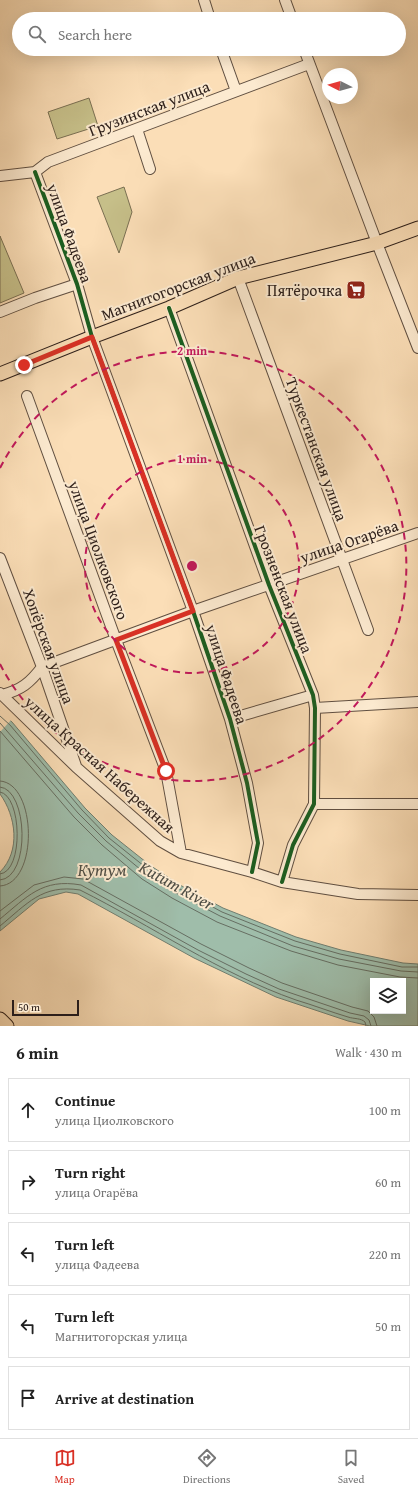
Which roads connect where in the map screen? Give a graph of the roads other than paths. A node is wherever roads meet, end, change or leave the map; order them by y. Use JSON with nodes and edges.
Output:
{"nodes":[{"id":1,"x":204,"y":0,"type":"edge"},
{"id":2,"x":285,"y":0,"type":"edge"},
{"id":3,"x":208,"y":12,"type":"edge"},
{"id":4,"x":289,"y":12,"type":"edge"},
{"id":5,"x":224,"y":56,"type":"edge"},
{"id":6,"x":307,"y":56,"type":"edge"},
{"id":7,"x":310,"y":64,"type":"junction"},
{"id":8,"x":236,"y":91,"type":"junction"},
{"id":9,"x":136,"y":129,"type":"junction"},
{"id":10,"x":150,"y":170,"type":"dead end"},
{"id":11,"x":35,"y":172,"type":"junction"},
{"id":12,"x":0,"y":176,"type":"edge"},
{"id":13,"x":418,"y":228,"type":"edge"},
{"id":14,"x":377,"y":243,"type":"junction"},
{"id":15,"x":238,"y":278,"type":"junction"},
{"id":16,"x":77,"y":284,"type":"junction"},
{"id":17,"x":169,"y":308,"type":"junction"},
{"id":18,"x":0,"y":312,"type":"edge"},
{"id":19,"x":92,"y":337,"type":"junction"},
{"id":20,"x":418,"y":348,"type":"edge"},
{"id":21,"x":0,"y":374,"type":"edge"},
{"id":22,"x":27,"y":396,"type":"dead end"},
{"id":23,"x":418,"y":534,"type":"edge"},
{"id":24,"x":0,"y":558,"type":"edge"},
{"id":25,"x":341,"y":560,"type":"junction"},
{"id":26,"x":269,"y":585,"type":"junction"},
{"id":27,"x":193,"y":611,"type":"junction"},
{"id":28,"x":368,"y":630,"type":"dead end"},
{"id":29,"x":116,"y":640,"type":"junction"},
{"id":30,"x":42,"y":667,"type":"junction"},
{"id":31,"x":1,"y":694,"type":"edge"},
{"id":32,"x":313,"y":695,"type":"junction"},
{"id":33,"x":418,"y":702,"type":"edge"},
{"id":34,"x":315,"y":708,"type":"junction"},
{"id":35,"x":230,"y":719,"type":"junction"},
{"id":36,"x":76,"y":767,"type":"junction"},
{"id":37,"x":314,"y":804,"type":"junction"},
{"id":38,"x":418,"y":804,"type":"edge"},
{"id":39,"x":181,"y":853,"type":"junction"},
{"id":40,"x":252,"y":872,"type":"junction"},
{"id":41,"x":282,"y":882,"type":"junction"},
{"id":42,"x":418,"y":895,"type":"edge"},
{"id":43,"x":0,"y":1019,"type":"edge"},
{"id":44,"x":7,"y":1026,"type":"edge"}],
"edges":[{"from":1,"to":3,"type":"street"},
{"from":2,"to":4,"type":"street"},
{"from":5,"to":8,"type":"street"},
{"from":6,"to":7,"type":"street"},
{"from":7,"to":8,"type":"street","name":"Грузинская улица"},
{"from":7,"to":14,"type":"street"},
{"from":8,"to":9,"type":"street","name":"Грузинская улица"},
{"from":9,"to":10,"type":"street"},
{"from":9,"to":11,"type":"street","name":"Грузинская улица"},
{"from":11,"to":12,"type":"street","name":"Грузинская улица"},
{"from":11,"to":16,"type":"street","name":"улица Фадеева"},
{"from":13,"to":14,"type":"main road","name":"Магнитогорская улица"},
{"from":14,"to":15,"type":"main road","name":"Магнитогорская улица"},
{"from":14,"to":20,"type":"street"},
{"from":15,"to":17,"type":"main road","name":"Магнитогорская улица"},
{"from":15,"to":25,"type":"street","name":"Туркестанская улица"},
{"from":16,"to":18,"type":"street"},
{"from":16,"to":19,"type":"street","name":"улица Фадеева"},
{"from":17,"to":19,"type":"main road","name":"Магнитогорская улица"},
{"from":17,"to":26,"type":"street","name":"Грозненская улица"},
{"from":19,"to":21,"type":"main road","name":"Магнитогорская улица"},
{"from":19,"to":27,"type":"street","name":"улица Фадеева"},
{"from":22,"to":29,"type":"street","name":"улица Циолковского"},
{"from":23,"to":25,"type":"street","name":"улица Огарёва"},
{"from":24,"to":30,"type":"street","name":"Хопёрская улица"},
{"from":25,"to":26,"type":"street","name":"улица Огарёва"},
{"from":25,"to":28,"type":"street","name":"Туркестанская улица"},
{"from":26,"to":27,"type":"street","name":"улица Огарёва"},
{"from":26,"to":32,"type":"street","name":"Грозненская улица"},
{"from":27,"to":29,"type":"street","name":"улица Огарёва"},
{"from":27,"to":35,"type":"street","name":"улица Фадеева"},
{"from":29,"to":30,"type":"street","name":"улица Огарёва"},
{"from":29,"to":39,"type":"street","name":"улица Циолковского"},
{"from":30,"to":31,"type":"street"},
{"from":30,"to":36,"type":"street","name":"Хопёрская улица"},
{"from":31,"to":36,"type":"street","name":"улица Красная Набережная"},
{"from":32,"to":34,"type":"street","name":"Грозненская улица"},
{"from":32,"to":35,"type":"street"},
{"from":33,"to":34,"type":"street"},
{"from":34,"to":37,"type":"street","name":"Грозненская улица"},
{"from":35,"to":40,"type":"street","name":"улица Фадеева"},
{"from":36,"to":39,"type":"street","name":"улица Красная Набережная"},
{"from":37,"to":38,"type":"street"},
{"from":37,"to":41,"type":"street","name":"Грозненская улица"},
{"from":39,"to":40,"type":"street","name":"улица Красная Набережная"},
{"from":40,"to":41,"type":"street","name":"улица Красная Набережная"},
{"from":41,"to":42,"type":"street","name":"улица Красная Набережная"},
{"from":43,"to":44,"type":"main road"}]}
